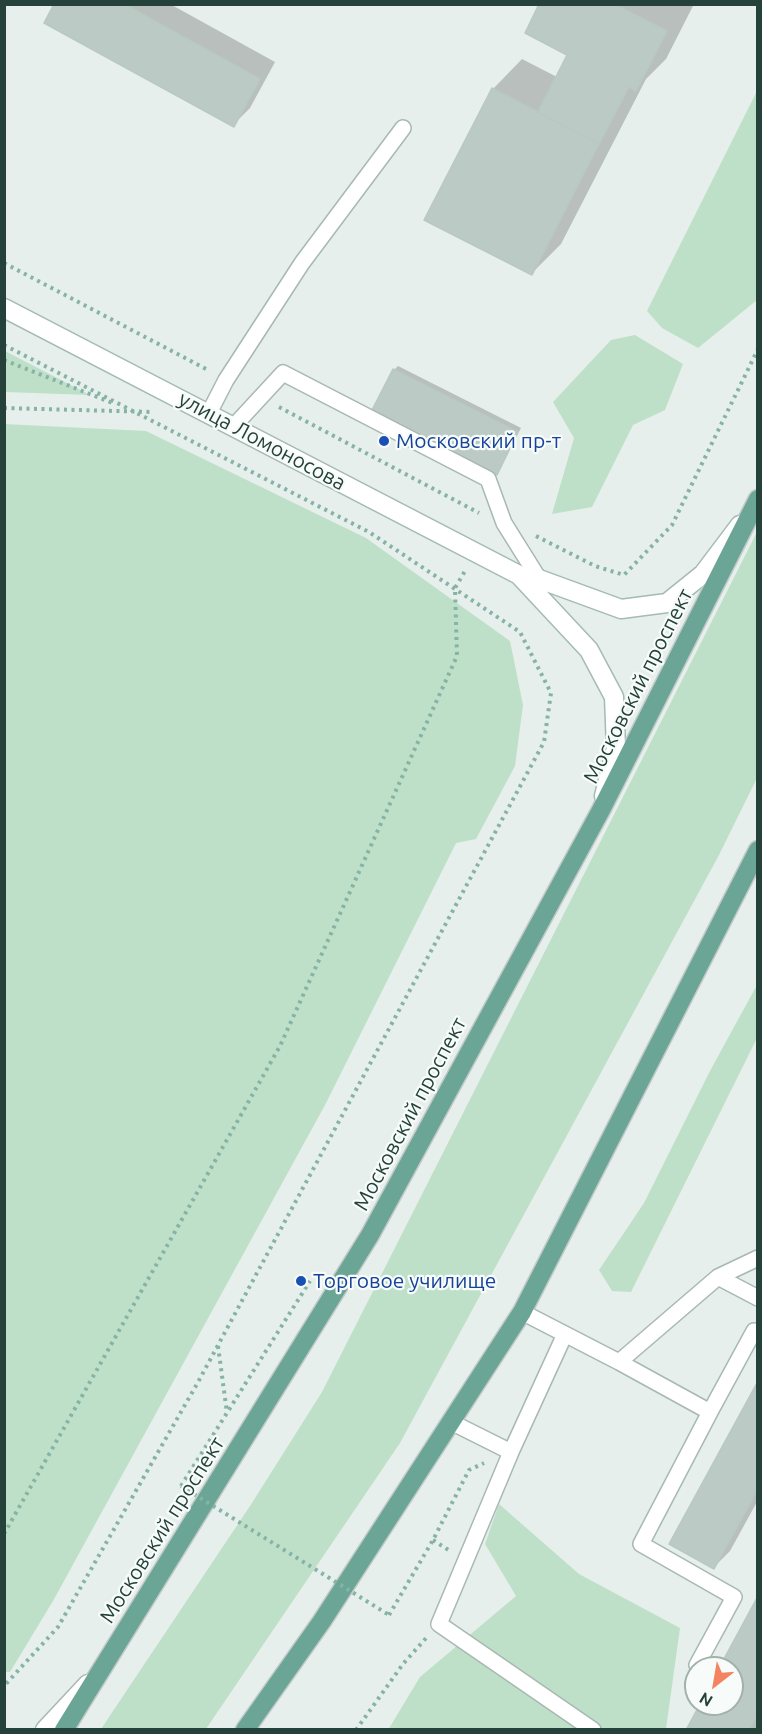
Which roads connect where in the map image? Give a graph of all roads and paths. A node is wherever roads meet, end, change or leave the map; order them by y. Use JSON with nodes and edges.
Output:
{"nodes":[{"id":1,"x":403,"y":128,"type":"dead end"},
{"id":2,"x":4,"y":308,"type":"edge"},
{"id":3,"x":4,"y":345,"type":"edge"},
{"id":4,"x":758,"y":349,"type":"edge"},
{"id":5,"x":4,"y":360,"type":"edge"},
{"id":6,"x":4,"y":408,"type":"edge"},
{"id":7,"x":135,"y":412,"type":"junction"},
{"id":8,"x":156,"y":412,"type":"dead end"},
{"id":9,"x":209,"y":413,"type":"junction"},
{"id":10,"x":234,"y":426,"type":"junction"},
{"id":11,"x":755,"y":503,"type":"edge"},
{"id":12,"x":547,"y":540,"type":"dead end"},
{"id":13,"x":519,"y":575,"type":"junction"},
{"id":14,"x":539,"y":579,"type":"junction"},
{"id":15,"x":455,"y":588,"type":"junction"},
{"id":16,"x":601,"y":810,"type":"junction"},
{"id":17,"x":758,"y":850,"type":"edge"},
{"id":18,"x":758,"y":1258,"type":"edge"},
{"id":19,"x":718,"y":1276,"type":"junction"},
{"id":20,"x":310,"y":1281,"type":"dead end"},
{"id":21,"x":758,"y":1298,"type":"edge"},
{"id":22,"x":522,"y":1312,"type":"junction"},
{"id":23,"x":754,"y":1331,"type":"dead end"},
{"id":24,"x":565,"y":1334,"type":"junction"},
{"id":25,"x":218,"y":1345,"type":"junction"},
{"id":26,"x":619,"y":1362,"type":"junction"},
{"id":27,"x":710,"y":1412,"type":"junction"},
{"id":28,"x":227,"y":1414,"type":"junction"},
{"id":29,"x":451,"y":1422,"type":"junction"},
{"id":30,"x":511,"y":1452,"type":"junction"},
{"id":31,"x":4,"y":1534,"type":"edge"},
{"id":32,"x":439,"y":1624,"type":"junction"},
{"id":33,"x":702,"y":1656,"type":"edge"},
{"id":34,"x":103,"y":1667,"type":"junction"},
{"id":35,"x":4,"y":1686,"type":"edge"},
{"id":36,"x":45,"y":1730,"type":"edge"},
{"id":37,"x":64,"y":1730,"type":"edge"},
{"id":38,"x":245,"y":1730,"type":"edge"},
{"id":39,"x":356,"y":1730,"type":"edge"},
{"id":40,"x":593,"y":1730,"type":"edge"}],
"edges":[{"from":1,"to":9,"type":"lane"},
{"from":2,"to":9,"type":"main road","name":"улица Ломоносова"},
{"from":3,"to":7,"type":"path"},
{"from":4,"to":12,"type":"path"},
{"from":5,"to":7,"type":"path"},
{"from":6,"to":7,"type":"path"},
{"from":7,"to":8,"type":"path"},
{"from":7,"to":15,"type":"path"},
{"from":9,"to":10,"type":"main road","name":"улица Ломоносова"},
{"from":10,"to":13,"type":"main road","name":"улица Ломоносова"},
{"from":10,"to":14,"type":"lane"},
{"from":11,"to":14,"type":"main road","name":"улица Ломоносова"},
{"from":11,"to":16,"type":"main road","name":"Московский проспект"},
{"from":13,"to":14,"type":"main road","name":"улица Ломоносова"},
{"from":13,"to":16,"type":"main road","name":"улица Ломоносова"},
{"from":15,"to":25,"type":"path"},
{"from":15,"to":31,"type":"path"},
{"from":16,"to":34,"type":"main road","name":"Московский проспект"},
{"from":17,"to":22,"type":"main road"},
{"from":18,"to":19,"type":"lane"},
{"from":19,"to":21,"type":"lane"},
{"from":19,"to":26,"type":"lane"},
{"from":20,"to":28,"type":"path"},
{"from":22,"to":24,"type":"lane"},
{"from":22,"to":29,"type":"main road"},
{"from":23,"to":27,"type":"lane"},
{"from":24,"to":26,"type":"lane"},
{"from":24,"to":30,"type":"lane"},
{"from":25,"to":28,"type":"path"},
{"from":25,"to":35,"type":"path"},
{"from":26,"to":27,"type":"lane"},
{"from":27,"to":33,"type":"lane"},
{"from":28,"to":30,"type":"path","bridge":true},
{"from":29,"to":30,"type":"lane"},
{"from":29,"to":38,"type":"main road"},
{"from":30,"to":32,"type":"lane"},
{"from":32,"to":39,"type":"path"},
{"from":32,"to":40,"type":"lane"},
{"from":34,"to":36,"type":"main road"},
{"from":34,"to":37,"type":"main road","name":"Московский проспект"}]}
